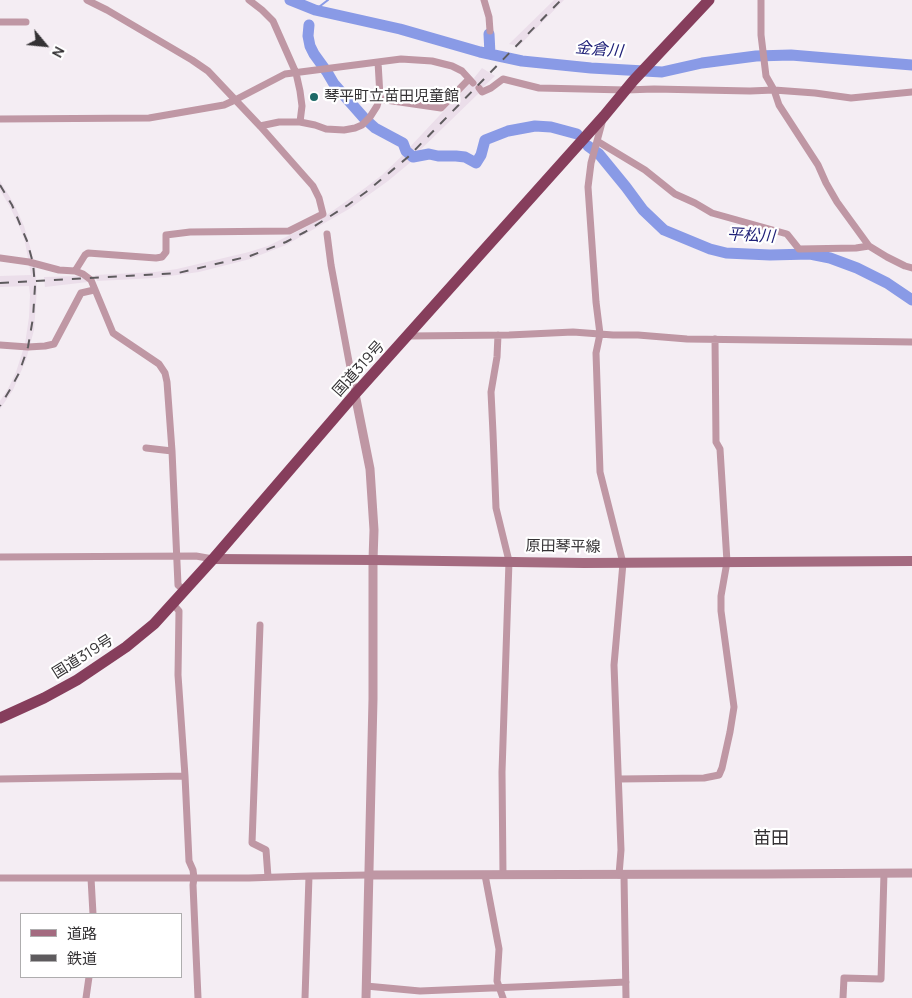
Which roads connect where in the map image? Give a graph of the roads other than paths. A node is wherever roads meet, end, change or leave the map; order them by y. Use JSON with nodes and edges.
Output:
{"nodes":[{"id":1,"x":87,"y":0,"type":"edge"},
{"id":2,"x":108,"y":0,"type":"edge"},
{"id":3,"x":249,"y":0,"type":"edge"},
{"id":4,"x":484,"y":0,"type":"edge"},
{"id":5,"x":709,"y":0,"type":"edge"},
{"id":6,"x":761,"y":0,"type":"edge"},
{"id":7,"x":107,"y":10,"type":"junction"},
{"id":8,"x":0,"y":22,"type":"edge"},
{"id":9,"x":26,"y":22,"type":"dead end"},
{"id":10,"x":490,"y":31,"type":"dead end"},
{"id":11,"x":378,"y":62,"type":"junction"},
{"id":12,"x":296,"y":73,"type":"junction"},
{"id":13,"x":474,"y":84,"type":"junction"},
{"id":14,"x":629,"y":86,"type":"junction"},
{"id":15,"x":774,"y":90,"type":"junction"},
{"id":16,"x":912,"y":92,"type":"edge"},
{"id":17,"x":379,"y":99,"type":"junction"},
{"id":18,"x":235,"y":100,"type":"junction"},
{"id":19,"x":604,"y":116,"type":"junction"},
{"id":20,"x":0,"y":119,"type":"edge"},
{"id":21,"x":300,"y":122,"type":"junction"},
{"id":22,"x":260,"y":126,"type":"junction"},
{"id":23,"x":597,"y":141,"type":"junction"},
{"id":24,"x":327,"y":234,"type":"dead end"},
{"id":25,"x":870,"y":246,"type":"junction"},
{"id":26,"x":0,"y":258,"type":"edge"},
{"id":27,"x":912,"y":268,"type":"edge"},
{"id":28,"x":75,"y":271,"type":"junction"},
{"id":29,"x":94,"y":290,"type":"junction"},
{"id":30,"x":600,"y":334,"type":"junction"},
{"id":31,"x":498,"y":335,"type":"junction"},
{"id":32,"x":409,"y":336,"type":"junction"},
{"id":33,"x":715,"y":339,"type":"junction"},
{"id":34,"x":912,"y":342,"type":"edge"},
{"id":35,"x":0,"y":344,"type":"edge"},
{"id":36,"x":355,"y":394,"type":"junction"},
{"id":37,"x":146,"y":448,"type":"dead end"},
{"id":38,"x":172,"y":450,"type":"junction"},
{"id":39,"x":177,"y":556,"type":"junction"},
{"id":40,"x":0,"y":557,"type":"edge"},
{"id":41,"x":213,"y":559,"type":"junction"},
{"id":42,"x":373,"y":560,"type":"junction"},
{"id":43,"x":508,"y":561,"type":"junction"},
{"id":44,"x":912,"y":561,"type":"edge"},
{"id":45,"x":727,"y":562,"type":"junction"},
{"id":46,"x":623,"y":563,"type":"junction"},
{"id":47,"x":185,"y":591,"type":"junction"},
{"id":48,"x":173,"y":604,"type":"junction"},
{"id":49,"x":260,"y":626,"type":"dead end"},
{"id":50,"x":0,"y":718,"type":"edge"},
{"id":51,"x":185,"y":776,"type":"junction"},
{"id":52,"x":0,"y":779,"type":"edge"},
{"id":53,"x":618,"y":779,"type":"junction"},
{"id":54,"x":884,"y":873,"type":"junction"},
{"id":55,"x":912,"y":873,"type":"edge"},
{"id":56,"x":369,"y":875,"type":"junction"},
{"id":57,"x":485,"y":875,"type":"junction"},
{"id":58,"x":503,"y":875,"type":"junction"},
{"id":59,"x":622,"y":875,"type":"junction"},
{"id":60,"x":309,"y":876,"type":"junction"},
{"id":61,"x":268,"y":877,"type":"junction"},
{"id":62,"x":0,"y":878,"type":"edge"},
{"id":63,"x":91,"y":878,"type":"junction"},
{"id":64,"x":194,"y":878,"type":"junction"},
{"id":65,"x":92,"y":913,"type":"edge"},
{"id":66,"x":89,"y":978,"type":"edge"},
{"id":67,"x":626,"y":982,"type":"junction"},
{"id":68,"x":366,"y":986,"type":"junction"},
{"id":69,"x":499,"y":988,"type":"junction"},
{"id":70,"x":86,"y":998,"type":"edge"},
{"id":71,"x":198,"y":998,"type":"edge"},
{"id":72,"x":305,"y":998,"type":"edge"},
{"id":73,"x":366,"y":998,"type":"edge"},
{"id":74,"x":503,"y":998,"type":"edge"},
{"id":75,"x":626,"y":998,"type":"edge"},
{"id":76,"x":843,"y":998,"type":"edge"}],
"edges":[{"from":1,"to":7,"type":"street"},
{"from":2,"to":7,"type":"street"},
{"from":3,"to":12,"type":"street"},
{"from":4,"to":10,"type":"street"},
{"from":5,"to":14,"type":"highway","name":"国道319号"},
{"from":6,"to":15,"type":"street"},
{"from":7,"to":18,"type":"street"},
{"from":8,"to":9,"type":"street"},
{"from":11,"to":12,"type":"street"},
{"from":11,"to":13,"type":"street"},
{"from":11,"to":17,"type":"street"},
{"from":12,"to":18,"type":"street"},
{"from":12,"to":21,"type":"street"},
{"from":13,"to":14,"type":"street"},
{"from":13,"to":17,"type":"street"},
{"from":14,"to":15,"type":"street"},
{"from":14,"to":19,"type":"highway","name":"国道319号"},
{"from":15,"to":16,"type":"street"},
{"from":15,"to":25,"type":"street"},
{"from":17,"to":21,"type":"street"},
{"from":18,"to":20,"type":"street"},
{"from":18,"to":22,"type":"street"},
{"from":19,"to":23,"type":"street"},
{"from":19,"to":32,"type":"highway","name":"国道319号"},
{"from":21,"to":22,"type":"street"},
{"from":22,"to":28,"type":"street"},
{"from":23,"to":25,"type":"street"},
{"from":23,"to":30,"type":"street"},
{"from":24,"to":36,"type":"street"},
{"from":25,"to":27,"type":"street"},
{"from":26,"to":28,"type":"street"},
{"from":28,"to":29,"type":"street"},
{"from":29,"to":35,"type":"street"},
{"from":29,"to":38,"type":"street"},
{"from":30,"to":31,"type":"street"},
{"from":30,"to":33,"type":"street"},
{"from":30,"to":46,"type":"street"},
{"from":31,"to":32,"type":"street"},
{"from":31,"to":43,"type":"street"},
{"from":32,"to":36,"type":"highway","name":"国道319号"},
{"from":33,"to":34,"type":"street"},
{"from":33,"to":45,"type":"street"},
{"from":36,"to":41,"type":"highway","name":"国道319号"},
{"from":36,"to":42,"type":"street"},
{"from":37,"to":38,"type":"street"},
{"from":38,"to":39,"type":"street"},
{"from":39,"to":40,"type":"street"},
{"from":39,"to":41,"type":"street"},
{"from":39,"to":47,"type":"street"},
{"from":41,"to":42,"type":"main road","name":"原田琴平線"},
{"from":41,"to":47,"type":"highway","name":"国道319号"},
{"from":42,"to":43,"type":"main road","name":"原田琴平線"},
{"from":42,"to":56,"type":"street"},
{"from":43,"to":46,"type":"main road","name":"原田琴平線"},
{"from":43,"to":58,"type":"street"},
{"from":44,"to":45,"type":"main road","name":"原田琴平線"},
{"from":45,"to":46,"type":"main road","name":"原田琴平線"},
{"from":45,"to":53,"type":"street"},
{"from":46,"to":53,"type":"street"},
{"from":47,"to":48,"type":"highway","name":"国道319号"},
{"from":48,"to":50,"type":"highway","name":"国道319号"},
{"from":48,"to":51,"type":"street"},
{"from":49,"to":61,"type":"street"},
{"from":51,"to":52,"type":"street"},
{"from":51,"to":64,"type":"street"},
{"from":53,"to":59,"type":"street"},
{"from":54,"to":55,"type":"street"},
{"from":54,"to":59,"type":"street"},
{"from":54,"to":76,"type":"street"},
{"from":56,"to":57,"type":"street"},
{"from":56,"to":60,"type":"street"},
{"from":56,"to":68,"type":"street"},
{"from":57,"to":58,"type":"street"},
{"from":57,"to":69,"type":"street"},
{"from":58,"to":59,"type":"street"},
{"from":59,"to":67,"type":"street"},
{"from":60,"to":61,"type":"street"},
{"from":60,"to":72,"type":"street"},
{"from":61,"to":64,"type":"street"},
{"from":62,"to":63,"type":"street"},
{"from":63,"to":64,"type":"street"},
{"from":63,"to":65,"type":"street"},
{"from":64,"to":71,"type":"street"},
{"from":66,"to":70,"type":"street"},
{"from":67,"to":69,"type":"street"},
{"from":67,"to":75,"type":"street"},
{"from":68,"to":69,"type":"street"},
{"from":68,"to":73,"type":"street"},
{"from":69,"to":74,"type":"street"}]}
